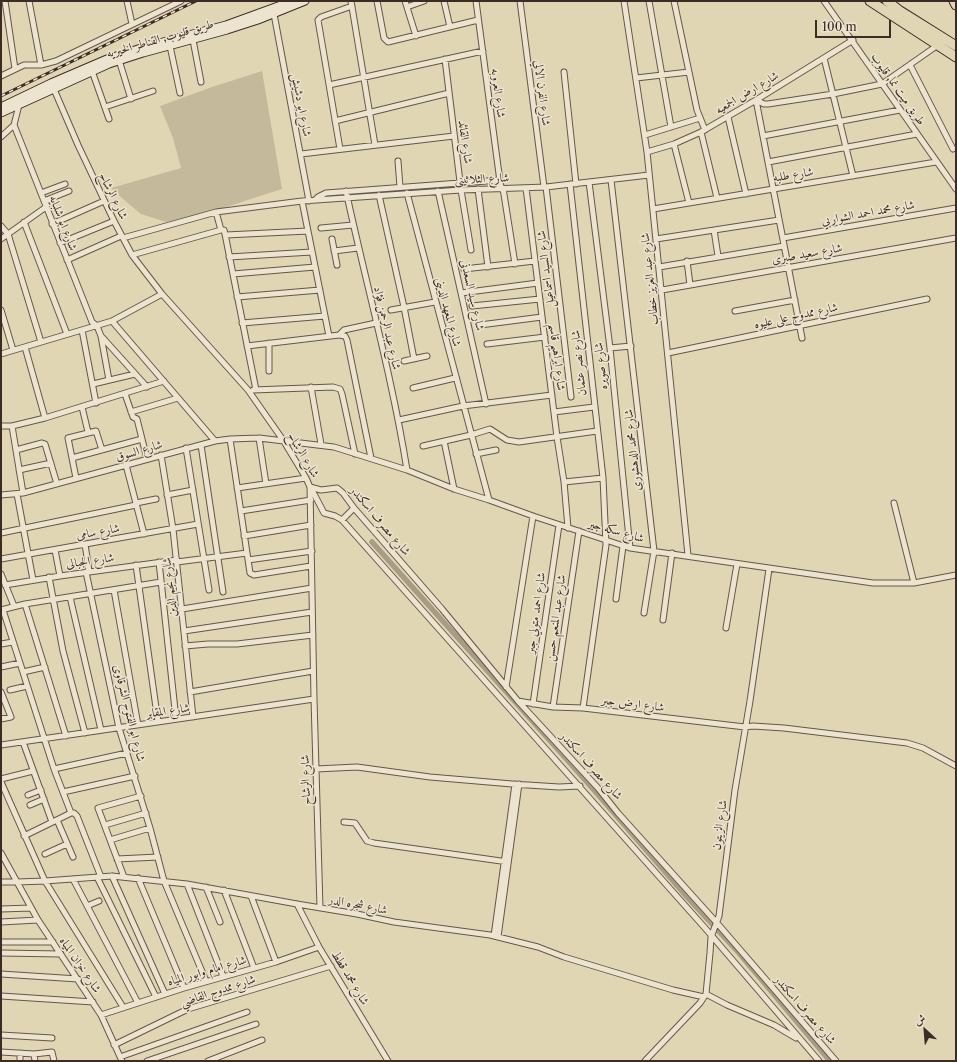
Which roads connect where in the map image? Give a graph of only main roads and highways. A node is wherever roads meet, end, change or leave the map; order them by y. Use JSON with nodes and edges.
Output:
{"nodes":[{"id":1,"x":292,"y":1,"type":"edge"},
{"id":2,"x":305,"y":1,"type":"edge"},
{"id":3,"x":870,"y":1,"type":"edge"},
{"id":4,"x":888,"y":1,"type":"edge"},
{"id":5,"x":954,"y":1,"type":"edge"},
{"id":6,"x":956,"y":5,"type":"edge"},
{"id":7,"x":956,"y":46,"type":"edge"},
{"id":8,"x":956,"y":57,"type":"edge"},
{"id":9,"x":52,"y":86,"type":"junction"},
{"id":10,"x":1,"y":107,"type":"edge"},
{"id":11,"x":1,"y":113,"type":"edge"}],
"edges":[{"from":1,"to":9,"type":"main road","name":"طريق قليوب, القناطر الخيريه"},
{"from":2,"to":9,"type":"main road","name":"طريق قليوب, القناطر الخيريه"},
{"from":3,"to":8,"type":"highway"},
{"from":4,"to":7,"type":"highway"},
{"from":5,"to":6,"type":"highway"},
{"from":9,"to":10,"type":"main road","name":"طريق قليوب, القناطر الخيريه"},
{"from":9,"to":11,"type":"main road","name":"طريق قليوب, القناطر الخيريه"}]}
